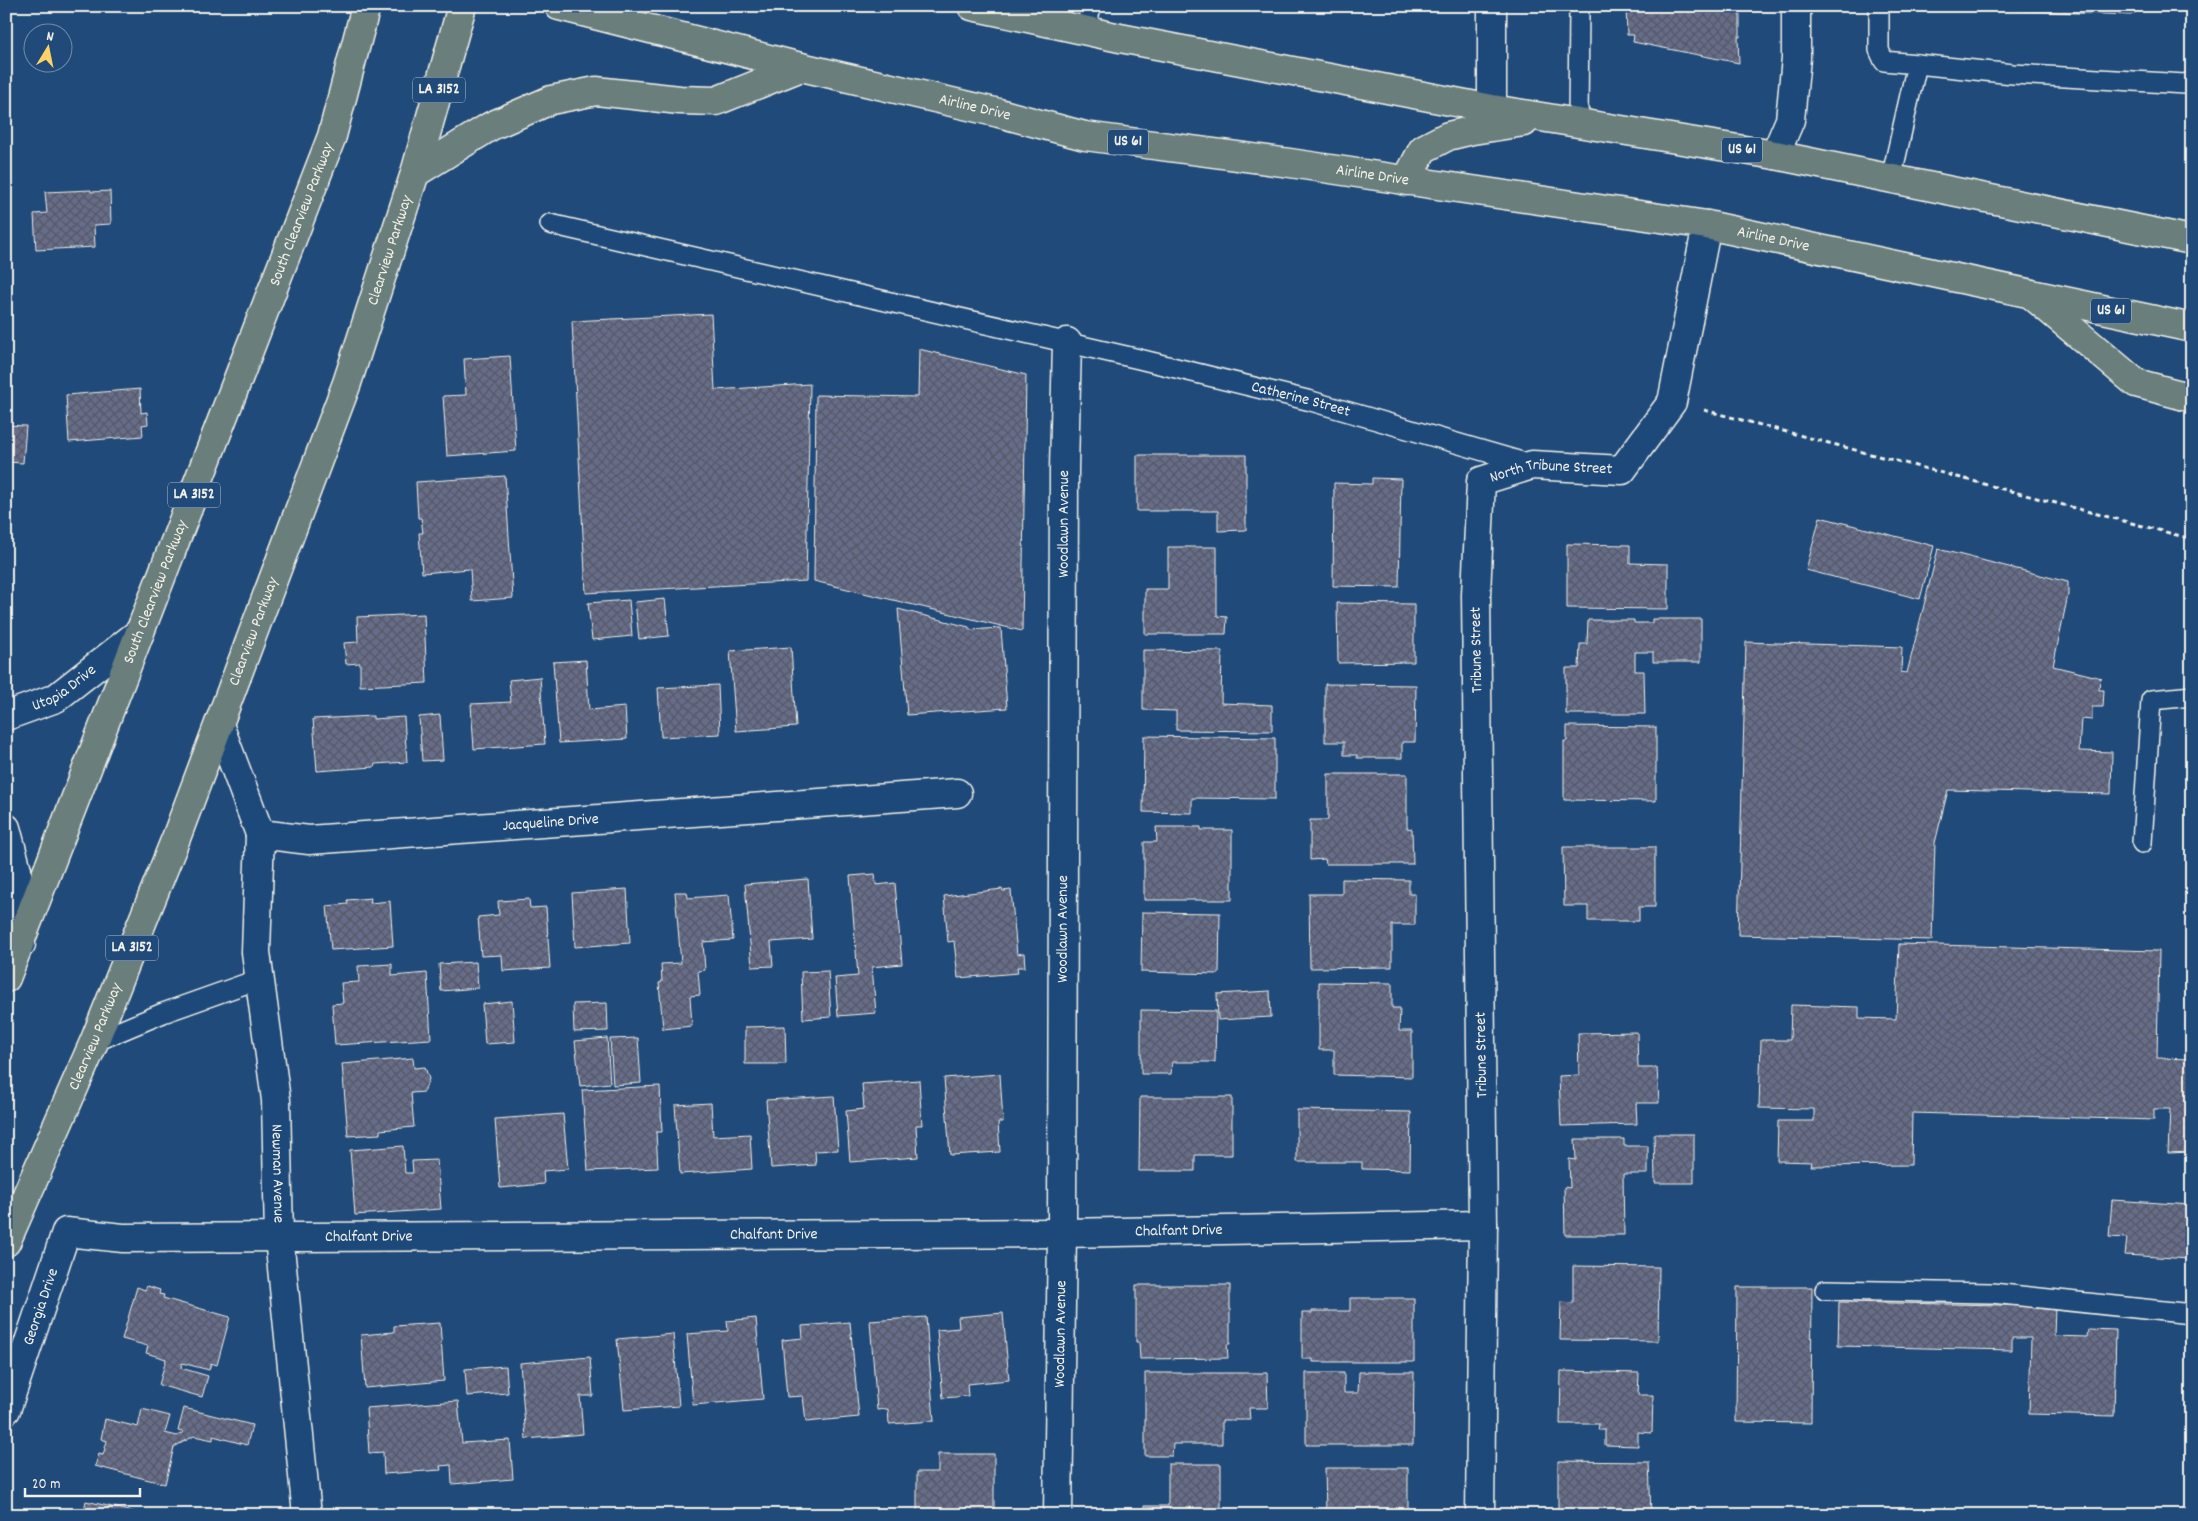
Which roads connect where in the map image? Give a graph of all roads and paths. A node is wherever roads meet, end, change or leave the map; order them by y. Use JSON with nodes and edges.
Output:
{"nodes":[{"id":1,"x":366,"y":6,"type":"edge"},
{"id":2,"x":462,"y":6,"type":"edge"},
{"id":3,"x":559,"y":6,"type":"edge"},
{"id":4,"x":972,"y":6,"type":"edge"},
{"id":5,"x":1492,"y":6,"type":"edge"},
{"id":6,"x":1579,"y":6,"type":"edge"},
{"id":7,"x":1796,"y":6,"type":"edge"},
{"id":8,"x":1879,"y":6,"type":"edge"},
{"id":9,"x":1088,"y":18,"type":"edge"},
{"id":10,"x":1916,"y":64,"type":"junction"},
{"id":11,"x":801,"y":67,"type":"junction"},
{"id":12,"x":2192,"y":81,"type":"edge"},
{"id":13,"x":1492,"y":109,"type":"junction"},
{"id":14,"x":1548,"y":118,"type":"junction"},
{"id":15,"x":1578,"y":123,"type":"junction"},
{"id":16,"x":1775,"y":155,"type":"junction"},
{"id":17,"x":415,"y":173,"type":"junction"},
{"id":18,"x":1891,"y":179,"type":"junction"},
{"id":19,"x":1406,"y":181,"type":"junction"},
{"id":20,"x":550,"y":224,"type":"dead end"},
{"id":21,"x":1707,"y":225,"type":"junction"},
{"id":22,"x":2192,"y":240,"type":"edge"},
{"id":23,"x":2030,"y":294,"type":"junction"},
{"id":24,"x":2192,"y":328,"type":"edge"},
{"id":25,"x":1067,"y":342,"type":"junction"},
{"id":26,"x":2192,"y":398,"type":"edge"},
{"id":27,"x":1672,"y":402,"type":"junction"},
{"id":28,"x":1532,"y":465,"type":"junction"},
{"id":29,"x":2192,"y":539,"type":"edge"},
{"id":30,"x":1476,"y":595,"type":"joint"},
{"id":31,"x":140,"y":632,"type":"junction"},
{"id":32,"x":2192,"y":696,"type":"edge"},
{"id":33,"x":6,"y":716,"type":"edge"},
{"id":34,"x":219,"y":725,"type":"junction"},
{"id":35,"x":958,"y":793,"type":"dead end"},
{"id":36,"x":6,"y":828,"type":"edge"},
{"id":37,"x":260,"y":834,"type":"junction"},
{"id":38,"x":2142,"y":843,"type":"dead end"},
{"id":39,"x":20,"y":944,"type":"junction"},
{"id":40,"x":6,"y":978,"type":"edge"},
{"id":41,"x":259,"y":979,"type":"junction"},
{"id":42,"x":94,"y":1042,"type":"junction"},
{"id":43,"x":1483,"y":1225,"type":"junction"},
{"id":44,"x":66,"y":1232,"type":"joint"},
{"id":45,"x":1062,"y":1232,"type":"junction"},
{"id":46,"x":279,"y":1238,"type":"junction"},
{"id":47,"x":6,"y":1242,"type":"edge"},
{"id":48,"x":1825,"y":1290,"type":"dead end"},
{"id":49,"x":2192,"y":1314,"type":"edge"},
{"id":50,"x":6,"y":1410,"type":"edge"},
{"id":51,"x":307,"y":1515,"type":"edge"},
{"id":52,"x":1058,"y":1515,"type":"edge"},
{"id":53,"x":1480,"y":1515,"type":"edge"}],
"edges":[{"from":1,"to":31,"type":"highway","name":"South Clearview Parkway","number":"LA 3152"},
{"from":2,"to":17,"type":"highway","name":"Clearview Parkway","number":"LA 3152"},
{"from":3,"to":11,"type":"highway","name":"Airline Drive","number":"US 61"},
{"from":4,"to":9,"type":"highway","number":"US 61"},
{"from":5,"to":13,"type":"street"},
{"from":6,"to":15,"type":"lane"},
{"from":7,"to":16,"type":"street"},
{"from":8,"to":10,"type":"lane"},
{"from":9,"to":13,"type":"highway","number":"US 61"},
{"from":10,"to":12,"type":"lane"},
{"from":10,"to":18,"type":"lane"},
{"from":11,"to":17,"type":"highway"},
{"from":11,"to":19,"type":"highway","name":"Airline Drive","number":"US 61"},
{"from":13,"to":14,"type":"highway","number":"US 61"},
{"from":14,"to":15,"type":"highway","number":"US 61"},
{"from":14,"to":19,"type":"highway"},
{"from":15,"to":16,"type":"highway","number":"US 61"},
{"from":16,"to":18,"type":"highway","number":"US 61"},
{"from":17,"to":34,"type":"highway","name":"Clearview Parkway","number":"LA 3152"},
{"from":18,"to":22,"type":"highway","number":"US 61"},
{"from":19,"to":21,"type":"highway","name":"Airline Drive","number":"US 61"},
{"from":20,"to":25,"type":"lane","name":"Catherine Street"},
{"from":21,"to":23,"type":"highway","name":"Airline Drive","number":"US 61"},
{"from":21,"to":27,"type":"street","name":"North Tribune Street"},
{"from":23,"to":24,"type":"highway","name":"Airline Drive","number":"US 61"},
{"from":23,"to":26,"type":"highway"},
{"from":25,"to":28,"type":"lane","name":"Catherine Street"},
{"from":25,"to":45,"type":"street","name":"Woodlawn Avenue"},
{"from":27,"to":28,"type":"street","name":"North Tribune Street"},
{"from":27,"to":29,"type":"path"},
{"from":28,"to":30,"type":"street","name":"North Tribune Street"},
{"from":30,"to":43,"type":"street","name":"Tribune Street"},
{"from":31,"to":33,"type":"street","name":"Utopia Drive"},
{"from":31,"to":39,"type":"highway","name":"South Clearview Parkway","number":"LA 3152"},
{"from":32,"to":38,"type":"lane"},
{"from":34,"to":37,"type":"street"},
{"from":34,"to":42,"type":"highway","name":"Clearview Parkway","number":"LA 3152"},
{"from":35,"to":37,"type":"street","name":"Jacqueline Drive"},
{"from":36,"to":39,"type":"street"},
{"from":37,"to":41,"type":"street","name":"Newman Avenue"},
{"from":39,"to":40,"type":"highway","name":"South Clearview Parkway","number":"LA 3152"},
{"from":41,"to":42,"type":"lane"},
{"from":41,"to":46,"type":"street","name":"Newman Avenue"},
{"from":42,"to":47,"type":"highway","name":"Clearview Parkway","number":"LA 3152"},
{"from":43,"to":45,"type":"street","name":"Chalfant Drive"},
{"from":43,"to":53,"type":"street","name":"Tribune Street"},
{"from":44,"to":46,"type":"street","name":"Chalfant Drive"},
{"from":44,"to":50,"type":"street","name":"Georgia Drive"},
{"from":45,"to":46,"type":"street","name":"Chalfant Drive"},
{"from":45,"to":52,"type":"street","name":"Woodlawn Avenue"},
{"from":46,"to":51,"type":"street","name":"Newman Avenue"},
{"from":48,"to":49,"type":"lane"}]}
